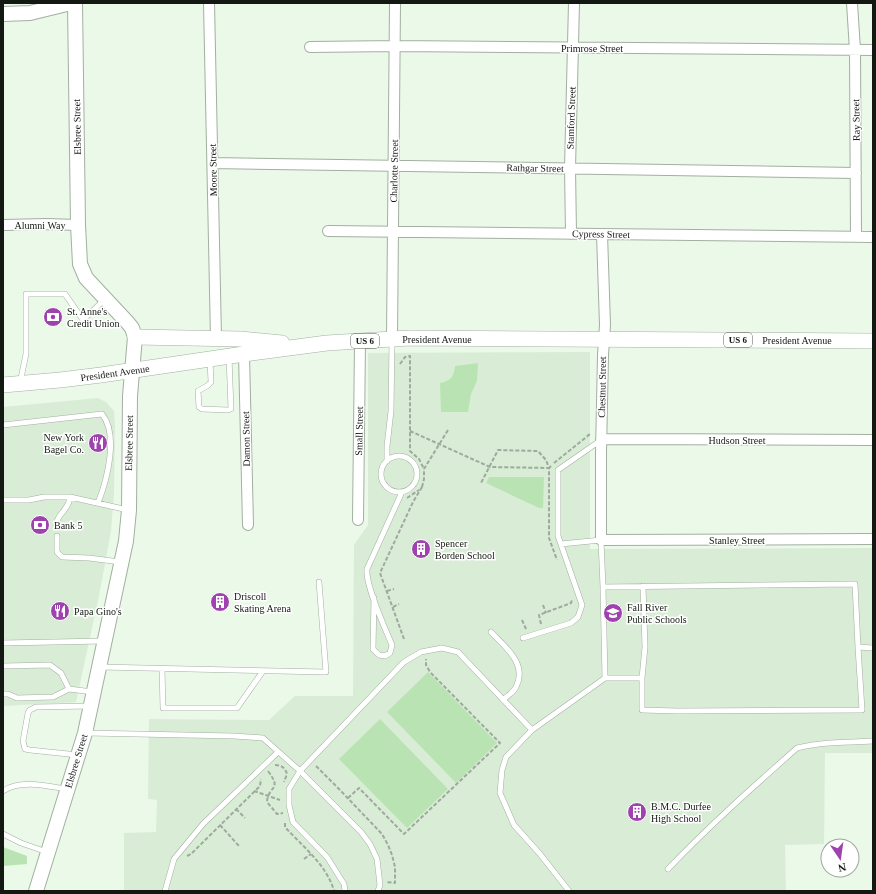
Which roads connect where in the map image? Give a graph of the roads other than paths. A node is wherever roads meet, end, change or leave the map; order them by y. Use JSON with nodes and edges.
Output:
{"nodes":[{"id":1,"x":71,"y":3,"type":"edge"},
{"id":2,"x":75,"y":3,"type":"edge"},
{"id":3,"x":209,"y":3,"type":"edge"},
{"id":4,"x":396,"y":3,"type":"edge"},
{"id":5,"x":574,"y":3,"type":"edge"},
{"id":6,"x":852,"y":3,"type":"edge"},
{"id":7,"x":41,"y":7,"type":"edge"},
{"id":8,"x":3,"y":14,"type":"edge"},
{"id":9,"x":396,"y":46,"type":"junction"},
{"id":10,"x":310,"y":47,"type":"dead end"},
{"id":11,"x":573,"y":48,"type":"junction"},
{"id":12,"x":855,"y":50,"type":"junction"},
{"id":13,"x":873,"y":50,"type":"edge"},
{"id":14,"x":213,"y":163,"type":"junction"},
{"id":15,"x":394,"y":166,"type":"junction"},
{"id":16,"x":570,"y":168,"type":"junction"},
{"id":17,"x":856,"y":173,"type":"junction"},
{"id":18,"x":3,"y":225,"type":"edge"},
{"id":19,"x":78,"y":225,"type":"junction"},
{"id":20,"x":328,"y":231,"type":"dead end"},
{"id":21,"x":393,"y":232,"type":"junction"},
{"id":22,"x":571,"y":234,"type":"junction"},
{"id":23,"x":602,"y":234,"type":"junction"},
{"id":24,"x":856,"y":237,"type":"junction"},
{"id":25,"x":873,"y":237,"type":"edge"},
{"id":26,"x":105,"y":298,"type":"junction"},
{"id":27,"x":135,"y":338,"type":"junction"},
{"id":28,"x":216,"y":338,"type":"junction"},
{"id":29,"x":392,"y":339,"type":"junction"},
{"id":30,"x":604,"y":340,"type":"junction"},
{"id":31,"x":873,"y":341,"type":"edge"},
{"id":32,"x":360,"y":342,"type":"junction"},
{"id":33,"x":309,"y":345,"type":"junction"},
{"id":34,"x":244,"y":354,"type":"junction"},
{"id":35,"x":229,"y":356,"type":"junction"},
{"id":36,"x":210,"y":359,"type":"junction"},
{"id":37,"x":132,"y":370,"type":"junction"},
{"id":38,"x":19,"y":384,"type":"junction"},
{"id":39,"x":3,"y":385,"type":"edge"},
{"id":40,"x":3,"y":425,"type":"edge"},
{"id":41,"x":601,"y":439,"type":"junction"},
{"id":42,"x":873,"y":440,"type":"edge"},
{"id":43,"x":387,"y":461,"type":"junction"},
{"id":44,"x":402,"y":492,"type":"junction"},
{"id":45,"x":70,"y":497,"type":"junction"},
{"id":46,"x":3,"y":500,"type":"edge"},
{"id":47,"x":98,"y":503,"type":"junction"},
{"id":48,"x":129,"y":510,"type":"junction"},
{"id":49,"x":358,"y":520,"type":"dead end"},
{"id":50,"x":56,"y":524,"type":"dead end"},
{"id":51,"x":248,"y":525,"type":"dead end"},
{"id":52,"x":57,"y":536,"type":"dead end"},
{"id":53,"x":873,"y":539,"type":"edge"},
{"id":54,"x":601,"y":540,"type":"junction"},
{"id":55,"x":561,"y":544,"type":"junction"},
{"id":56,"x":121,"y":562,"type":"junction"},
{"id":57,"x":319,"y":582,"type":"dead end"},
{"id":58,"x":643,"y":586,"type":"junction"},
{"id":59,"x":604,"y":587,"type":"junction"},
{"id":60,"x":374,"y":598,"type":"junction"},
{"id":61,"x":491,"y":632,"type":"dead end"},
{"id":62,"x":523,"y":638,"type":"dead end"},
{"id":63,"x":105,"y":641,"type":"junction"},
{"id":64,"x":3,"y":643,"type":"edge"},
{"id":65,"x":858,"y":647,"type":"junction"},
{"id":66,"x":873,"y":648,"type":"edge"},
{"id":67,"x":3,"y":666,"type":"edge"},
{"id":68,"x":100,"y":667,"type":"junction"},
{"id":69,"x":162,"y":669,"type":"junction"},
{"id":70,"x":263,"y":671,"type":"junction"},
{"id":71,"x":605,"y":678,"type":"junction"},
{"id":72,"x":642,"y":678,"type":"junction"},
{"id":73,"x":69,"y":689,"type":"junction"},
{"id":74,"x":3,"y":694,"type":"edge"},
{"id":75,"x":93,"y":699,"type":"junction"},
{"id":76,"x":504,"y":700,"type":"junction"},
{"id":77,"x":532,"y":730,"type":"junction"},
{"id":78,"x":85,"y":732,"type":"junction"},
{"id":79,"x":873,"y":741,"type":"edge"},
{"id":80,"x":278,"y":752,"type":"junction"},
{"id":81,"x":79,"y":755,"type":"junction"},
{"id":82,"x":300,"y":771,"type":"junction"},
{"id":83,"x":68,"y":789,"type":"junction"},
{"id":84,"x":3,"y":791,"type":"edge"},
{"id":85,"x":3,"y":834,"type":"edge"},
{"id":86,"x":48,"y":853,"type":"junction"},
{"id":87,"x":668,"y":869,"type":"dead end"},
{"id":88,"x":36,"y":891,"type":"edge"},
{"id":89,"x":165,"y":891,"type":"edge"},
{"id":90,"x":346,"y":891,"type":"edge"},
{"id":91,"x":378,"y":891,"type":"edge"},
{"id":92,"x":569,"y":891,"type":"edge"}],
"edges":[{"from":1,"to":7,"type":"street"},
{"from":2,"to":19,"type":"street","name":"Elsbree Street"},
{"from":3,"to":14,"type":"street","name":"Moore Street"},
{"from":4,"to":9,"type":"street","name":"Charlotte Street"},
{"from":5,"to":11,"type":"street","name":"Stamford Street"},
{"from":6,"to":12,"type":"street","name":"Ray Street"},
{"from":7,"to":8,"type":"street"},
{"from":9,"to":10,"type":"street","name":"Primrose Street"},
{"from":9,"to":11,"type":"street","name":"Primrose Street"},
{"from":9,"to":15,"type":"street","name":"Charlotte Street"},
{"from":11,"to":12,"type":"street","name":"Primrose Street"},
{"from":11,"to":16,"type":"street","name":"Stamford Street"},
{"from":12,"to":13,"type":"street","name":"Primrose Street"},
{"from":12,"to":17,"type":"street","name":"Ray Street"},
{"from":14,"to":15,"type":"street","name":"Rathgar Street"},
{"from":14,"to":28,"type":"street","name":"Moore Street"},
{"from":15,"to":16,"type":"street","name":"Rathgar Street"},
{"from":15,"to":21,"type":"street","name":"Charlotte Street"},
{"from":16,"to":17,"type":"street","name":"Rathgar Street"},
{"from":16,"to":22,"type":"street","name":"Stamford Street"},
{"from":17,"to":24,"type":"street","name":"Ray Street"},
{"from":18,"to":19,"type":"street","name":"Alumni Way"},
{"from":19,"to":26,"type":"street","name":"Elsbree Street"},
{"from":20,"to":21,"type":"street","name":"Cypress Street"},
{"from":21,"to":22,"type":"street","name":"Cypress Street"},
{"from":21,"to":29,"type":"street","name":"Charlotte Street"},
{"from":22,"to":23,"type":"street","name":"Cypress Street"},
{"from":23,"to":24,"type":"street","name":"Cypress Street"},
{"from":23,"to":30,"type":"street","name":"Chestnut Street"},
{"from":24,"to":25,"type":"street","name":"Cypress Street"},
{"from":26,"to":27,"type":"street","name":"Elsbree Street"},
{"from":26,"to":38,"type":"lane"},
{"from":27,"to":28,"type":"main road"},
{"from":27,"to":37,"type":"street","name":"Elsbree Street"},
{"from":28,"to":33,"type":"main road"},
{"from":29,"to":30,"type":"main road","name":"President Avenue","number":"US 6"},
{"from":29,"to":32,"type":"main road","name":"President Avenue","number":"US 6"},
{"from":29,"to":43,"type":"lane"},
{"from":30,"to":31,"type":"main road","name":"President Avenue","number":"US 6"},
{"from":30,"to":41,"type":"street","name":"Chestnut Street"},
{"from":32,"to":33,"type":"main road","name":"President Avenue","number":"US 6"},
{"from":32,"to":49,"type":"street","name":"Small Street"},
{"from":33,"to":34,"type":"main road","name":"President Avenue","number":"US 6"},
{"from":34,"to":35,"type":"main road","name":"President Avenue","number":"US 6"},
{"from":34,"to":51,"type":"street","name":"Damon Street"},
{"from":35,"to":36,"type":"main road","name":"President Avenue","number":"US 6"},
{"from":35,"to":36,"type":"lane"},
{"from":36,"to":37,"type":"main road","name":"President Avenue","number":"US 6"},
{"from":37,"to":38,"type":"main road","name":"President Avenue","number":"US 6"},
{"from":37,"to":48,"type":"street","name":"Elsbree Street"},
{"from":38,"to":39,"type":"main road","name":"President Avenue","number":"US 6"},
{"from":40,"to":47,"type":"lane"},
{"from":41,"to":42,"type":"street","name":"Hudson Street"},
{"from":41,"to":54,"type":"street","name":"Chestnut Street"},
{"from":41,"to":55,"type":"lane"},
{"from":43,"to":44,"type":"lane"},
{"from":43,"to":44,"type":"lane"},
{"from":44,"to":60,"type":"lane"},
{"from":45,"to":46,"type":"lane"},
{"from":45,"to":47,"type":"lane"},
{"from":45,"to":50,"type":"lane"},
{"from":47,"to":48,"type":"lane"},
{"from":48,"to":56,"type":"street","name":"Elsbree Street"},
{"from":52,"to":56,"type":"lane"},
{"from":53,"to":54,"type":"street","name":"Stanley Street"},
{"from":54,"to":55,"type":"lane"},
{"from":54,"to":59,"type":"lane"},
{"from":55,"to":62,"type":"lane"},
{"from":56,"to":63,"type":"street","name":"Elsbree Street"},
{"from":57,"to":70,"type":"lane"},
{"from":58,"to":59,"type":"lane"},
{"from":58,"to":65,"type":"lane"},
{"from":58,"to":72,"type":"lane"},
{"from":59,"to":71,"type":"lane"},
{"from":60,"to":60,"type":"lane"},
{"from":61,"to":76,"type":"lane"},
{"from":63,"to":64,"type":"lane"},
{"from":63,"to":68,"type":"street","name":"Elsbree Street"},
{"from":65,"to":66,"type":"lane"},
{"from":65,"to":72,"type":"lane"},
{"from":67,"to":73,"type":"lane"},
{"from":68,"to":69,"type":"lane"},
{"from":68,"to":75,"type":"street","name":"Elsbree Street"},
{"from":69,"to":70,"type":"lane"},
{"from":69,"to":70,"type":"lane"},
{"from":71,"to":72,"type":"lane"},
{"from":71,"to":77,"type":"lane"},
{"from":73,"to":74,"type":"lane"},
{"from":73,"to":75,"type":"lane"},
{"from":75,"to":78,"type":"street","name":"Elsbree Street"},
{"from":75,"to":81,"type":"lane"},
{"from":76,"to":77,"type":"lane"},
{"from":76,"to":82,"type":"lane"},
{"from":77,"to":92,"type":"lane"},
{"from":78,"to":80,"type":"lane"},
{"from":78,"to":81,"type":"street","name":"Elsbree Street"},
{"from":79,"to":87,"type":"lane"},
{"from":80,"to":82,"type":"lane"},
{"from":80,"to":89,"type":"lane"},
{"from":81,"to":83,"type":"street","name":"Elsbree Street"},
{"from":82,"to":90,"type":"lane"},
{"from":82,"to":91,"type":"lane"},
{"from":83,"to":84,"type":"lane"},
{"from":83,"to":86,"type":"street","name":"Elsbree Street"},
{"from":85,"to":86,"type":"lane"},
{"from":86,"to":88,"type":"street","name":"Elsbree Street"}]}
